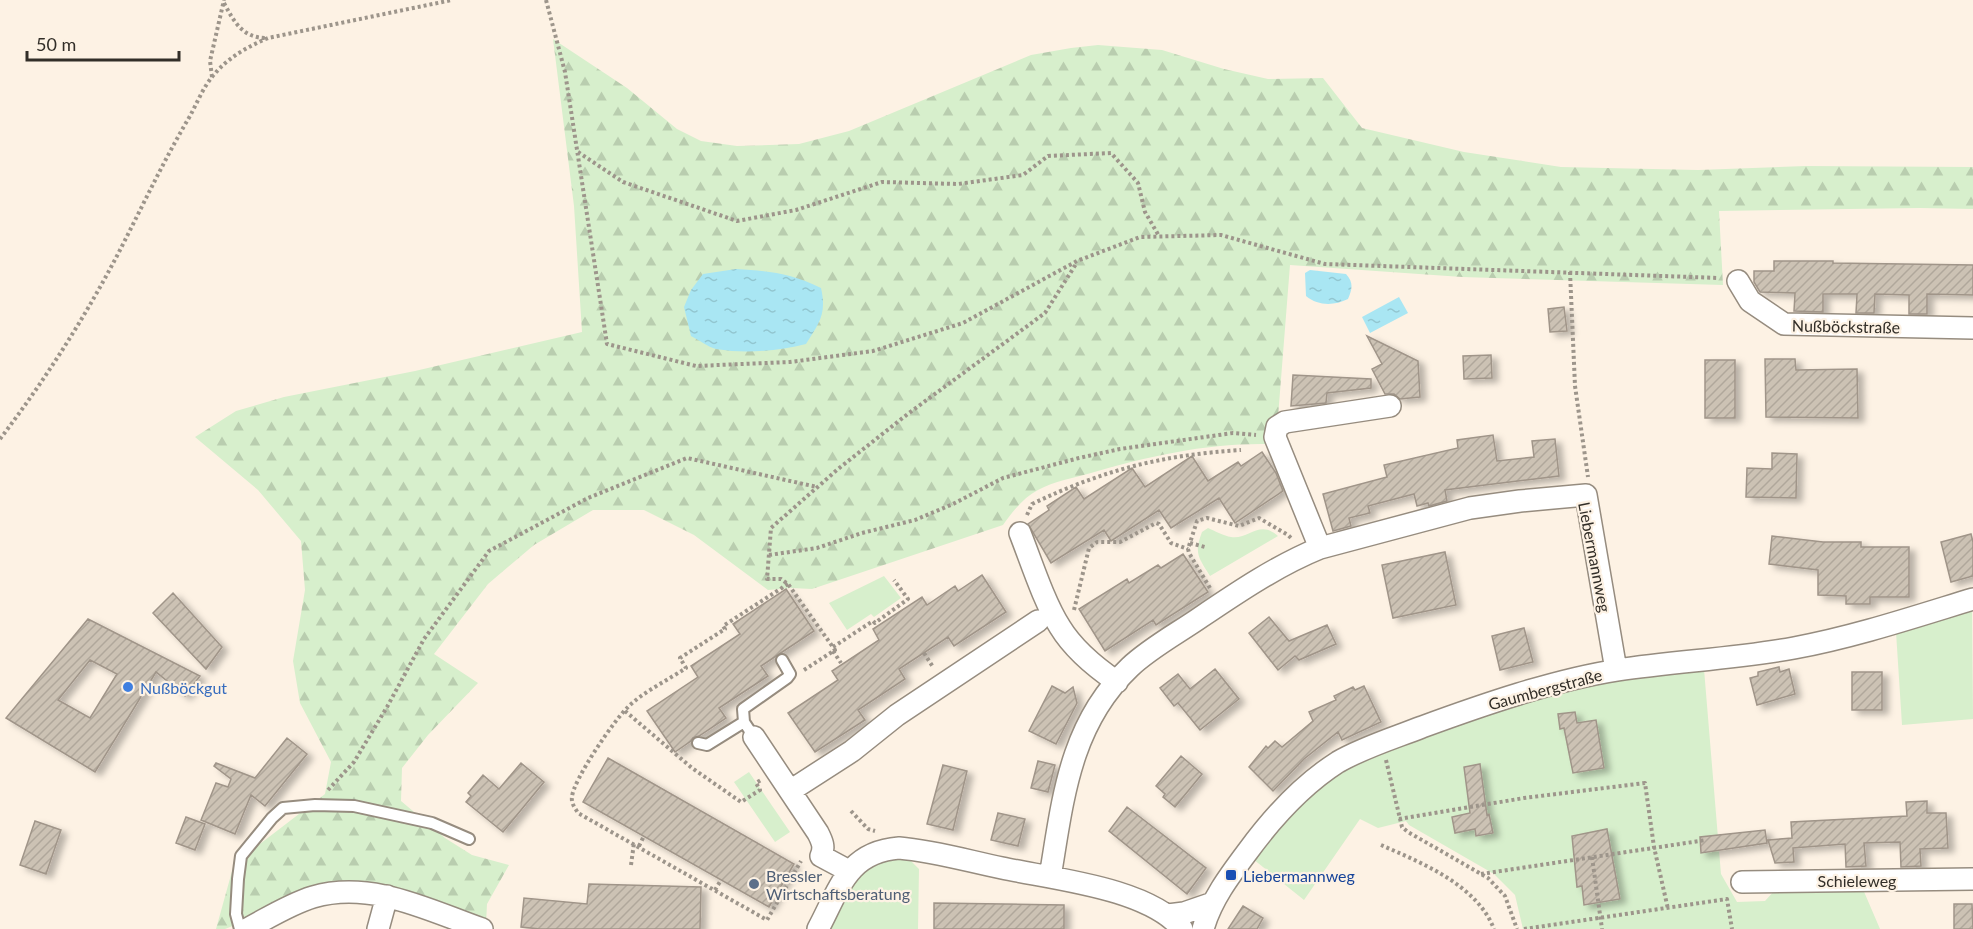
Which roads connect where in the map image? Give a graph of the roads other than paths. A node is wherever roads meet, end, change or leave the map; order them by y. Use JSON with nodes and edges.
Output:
{"nodes":[{"id":1,"x":1738,"y":281,"type":"road end"},
{"id":2,"x":1973,"y":328,"type":"edge"},
{"id":3,"x":1390,"y":406,"type":"dead end"},
{"id":4,"x":1020,"y":533,"type":"road end"},
{"id":5,"x":1311,"y":552,"type":"junction"},
{"id":6,"x":1973,"y":599,"type":"edge"},
{"id":7,"x":1038,"y":621,"type":"dead end"},
{"id":8,"x":782,"y":660,"type":"dead end"},
{"id":9,"x":1616,"y":670,"type":"junction"},
{"id":10,"x":1117,"y":682,"type":"junction"},
{"id":11,"x":749,"y":729,"type":"junction"},
{"id":12,"x":698,"y":743,"type":"dead end"},
{"id":13,"x":790,"y":791,"type":"junction"},
{"id":14,"x":469,"y":838,"type":"dead end"},
{"id":15,"x":849,"y":871,"type":"junction"},
{"id":16,"x":1050,"y":877,"type":"junction"},
{"id":17,"x":1973,"y":879,"type":"edge"},
{"id":18,"x":1742,"y":882,"type":"dead end"},
{"id":19,"x":387,"y":896,"type":"junction"},
{"id":20,"x":1213,"y":903,"type":"junction"},
{"id":21,"x":1175,"y":922,"type":"edge"},
{"id":22,"x":240,"y":929,"type":"edge"},
{"id":23,"x":247,"y":929,"type":"edge"},
{"id":24,"x":378,"y":929,"type":"edge"},
{"id":25,"x":482,"y":929,"type":"edge"},
{"id":26,"x":818,"y":929,"type":"edge"},
{"id":27,"x":1203,"y":929,"type":"edge"}],
"edges":[{"from":1,"to":2,"type":"street","name":"Nußböckstraße"},
{"from":3,"to":5,"type":"street"},
{"from":4,"to":10,"type":"street"},
{"from":5,"to":9,"type":"street","name":"Liebermannweg"},
{"from":5,"to":10,"type":"street","name":"Liebermannweg"},
{"from":6,"to":9,"type":"street","name":"Gaumbergstraße"},
{"from":7,"to":13,"type":"street"},
{"from":8,"to":11,"type":"lane"},
{"from":9,"to":20,"type":"street","name":"Gaumbergstraße"},
{"from":10,"to":16,"type":"street","name":"Liebermannweg"},
{"from":11,"to":12,"type":"lane"},
{"from":11,"to":13,"type":"street"},
{"from":13,"to":15,"type":"street"},
{"from":14,"to":22,"type":"lane"},
{"from":15,"to":16,"type":"street"},
{"from":15,"to":26,"type":"street"},
{"from":16,"to":21,"type":"street"},
{"from":17,"to":18,"type":"street","name":"Schieleweg"},
{"from":19,"to":23,"type":"street"},
{"from":19,"to":24,"type":"street"},
{"from":19,"to":25,"type":"street"},
{"from":20,"to":21,"type":"street"},
{"from":20,"to":27,"type":"street","name":"Gaumbergstraße"}]}
